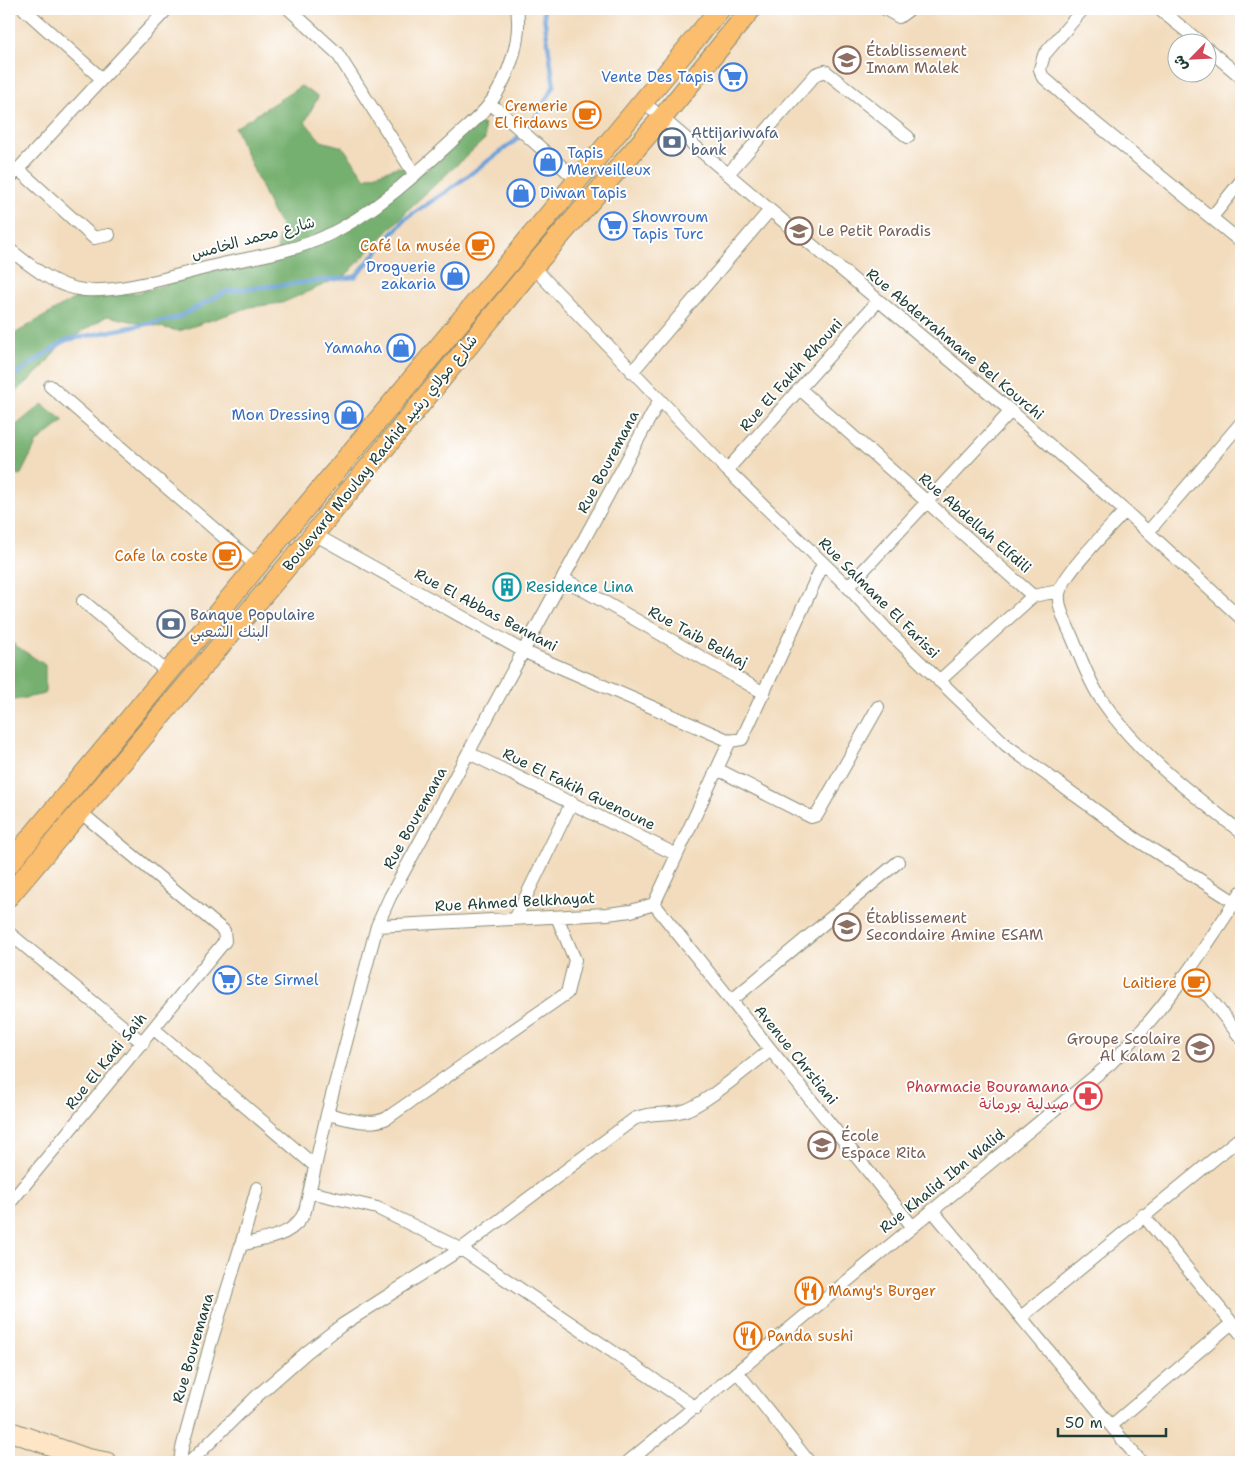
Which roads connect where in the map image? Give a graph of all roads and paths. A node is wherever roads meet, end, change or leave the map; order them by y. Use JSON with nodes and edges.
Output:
{"nodes":[{"id":1,"x":24,"y":9,"type":"edge"},
{"id":2,"x":167,"y":9,"type":"edge"},
{"id":3,"x":289,"y":9,"type":"edge"},
{"id":4,"x":517,"y":9,"type":"edge"},
{"id":5,"x":720,"y":9,"type":"edge"},
{"id":6,"x":751,"y":9,"type":"edge"},
{"id":7,"x":885,"y":9,"type":"edge"},
{"id":8,"x":910,"y":9,"type":"edge"},
{"id":9,"x":1083,"y":9,"type":"edge"},
{"id":10,"x":1159,"y":9,"type":"edge"},
{"id":11,"x":1188,"y":32,"type":"edge"},
{"id":12,"x":1218,"y":57,"type":"edge"},
{"id":13,"x":1241,"y":77,"type":"edge"},
{"id":14,"x":102,"y":79,"type":"junction"},
{"id":15,"x":642,"y":101,"type":"junction"},
{"id":16,"x":490,"y":103,"type":"junction"},
{"id":17,"x":662,"y":118,"type":"junction"},
{"id":18,"x":908,"y":137,"type":"dead end"},
{"id":19,"x":18,"y":169,"type":"junction"},
{"id":20,"x":728,"y":174,"type":"junction"},
{"id":21,"x":415,"y":175,"type":"junction"},
{"id":22,"x":9,"y":179,"type":"edge"},
{"id":23,"x":577,"y":180,"type":"junction"},
{"id":24,"x":1241,"y":181,"type":"edge"},
{"id":25,"x":770,"y":210,"type":"junction"},
{"id":26,"x":1212,"y":217,"type":"junction"},
{"id":27,"x":109,"y":235,"type":"dead end"},
{"id":28,"x":1241,"y":242,"type":"edge"},
{"id":29,"x":9,"y":249,"type":"edge"},
{"id":30,"x":533,"y":267,"type":"junction"},
{"id":31,"x":878,"y":301,"type":"junction"},
{"id":32,"x":632,"y":372,"type":"junction"},
{"id":33,"x":50,"y":386,"type":"dead end"},
{"id":34,"x":801,"y":390,"type":"junction"},
{"id":35,"x":659,"y":401,"type":"junction"},
{"id":36,"x":1011,"y":411,"type":"junction"},
{"id":37,"x":1241,"y":423,"type":"edge"},
{"id":38,"x":727,"y":470,"type":"junction"},
{"id":39,"x":925,"y":502,"type":"junction"},
{"id":40,"x":1125,"y":511,"type":"junction"},
{"id":41,"x":1148,"y":532,"type":"junction"},
{"id":42,"x":314,"y":534,"type":"junction"},
{"id":43,"x":823,"y":564,"type":"junction"},
{"id":44,"x":257,"y":566,"type":"junction"},
{"id":45,"x":564,"y":579,"type":"junction"},
{"id":46,"x":848,"y":587,"type":"junction"},
{"id":47,"x":1059,"y":591,"type":"junction"},
{"id":48,"x":1033,"y":596,"type":"junction"},
{"id":49,"x":82,"y":601,"type":"dead end"},
{"id":50,"x":1241,"y":618,"type":"edge"},
{"id":51,"x":525,"y":652,"type":"junction"},
{"id":52,"x":168,"y":672,"type":"junction"},
{"id":53,"x":940,"y":682,"type":"junction"},
{"id":54,"x":764,"y":692,"type":"junction"},
{"id":55,"x":878,"y":708,"type":"dead end"},
{"id":56,"x":730,"y":741,"type":"junction"},
{"id":57,"x":469,"y":754,"type":"junction"},
{"id":58,"x":717,"y":769,"type":"junction"},
{"id":59,"x":572,"y":802,"type":"junction"},
{"id":60,"x":79,"y":811,"type":"junction"},
{"id":61,"x":1241,"y":832,"type":"edge"},
{"id":62,"x":676,"y":854,"type":"junction"},
{"id":63,"x":898,"y":862,"type":"dead end"},
{"id":64,"x":9,"y":864,"type":"edge"},
{"id":65,"x":9,"y":896,"type":"edge"},
{"id":66,"x":1239,"y":900,"type":"edge"},
{"id":67,"x":654,"y":904,"type":"junction"},
{"id":68,"x":516,"y":917,"type":"junction"},
{"id":69,"x":556,"y":917,"type":"junction"},
{"id":70,"x":377,"y":926,"type":"junction"},
{"id":71,"x":9,"y":933,"type":"edge"},
{"id":72,"x":1184,"y":977,"type":"junction"},
{"id":73,"x":732,"y":1000,"type":"junction"},
{"id":74,"x":154,"y":1029,"type":"junction"},
{"id":75,"x":1241,"y":1038,"type":"edge"},
{"id":76,"x":143,"y":1043,"type":"junction"},
{"id":77,"x":771,"y":1050,"type":"junction"},
{"id":78,"x":327,"y":1114,"type":"junction"},
{"id":79,"x":1241,"y":1137,"type":"edge"},
{"id":80,"x":315,"y":1166,"type":"junction"},
{"id":81,"x":257,"y":1188,"type":"dead end"},
{"id":82,"x":310,"y":1192,"type":"junction"},
{"id":83,"x":9,"y":1204,"type":"edge"},
{"id":84,"x":932,"y":1210,"type":"junction"},
{"id":85,"x":1143,"y":1215,"type":"junction"},
{"id":86,"x":912,"y":1226,"type":"junction"},
{"id":87,"x":241,"y":1244,"type":"junction"},
{"id":88,"x":461,"y":1249,"type":"junction"},
{"id":89,"x":1021,"y":1317,"type":"junction"},
{"id":90,"x":1232,"y":1322,"type":"junction"},
{"id":91,"x":1241,"y":1334,"type":"edge"},
{"id":92,"x":738,"y":1373,"type":"junction"},
{"id":93,"x":696,"y":1408,"type":"junction"},
{"id":94,"x":1111,"y":1426,"type":"junction"},
{"id":95,"x":9,"y":1431,"type":"edge"},
{"id":96,"x":87,"y":1460,"type":"edge"},
{"id":97,"x":107,"y":1462,"type":"edge"},
{"id":98,"x":180,"y":1462,"type":"edge"},
{"id":99,"x":190,"y":1462,"type":"edge"},
{"id":100,"x":628,"y":1462,"type":"edge"},
{"id":101,"x":809,"y":1462,"type":"edge"},
{"id":102,"x":1141,"y":1462,"type":"edge"}],
"edges":[{"from":1,"to":14,"type":"street"},
{"from":2,"to":14,"type":"street"},
{"from":3,"to":21,"type":"street"},
{"from":4,"to":16,"type":"street","name":"شارع محمد الخامس"},
{"from":5,"to":15,"type":"main road","name":"Boulevard Moulay Rachid شارع مولاي رشيد"},
{"from":6,"to":17,"type":"main road","name":"Boulevard Moulay Rachid شارع مولاي رشيد"},
{"from":7,"to":8,"type":"street"},
{"from":9,"to":26,"type":"street"},
{"from":10,"to":11,"type":"street"},
{"from":12,"to":13,"type":"street"},
{"from":14,"to":19,"type":"street"},
{"from":15,"to":17,"type":"street","name":"Rue Abderrahmane Bel Kourchi"},
{"from":15,"to":23,"type":"main road","name":"Boulevard Moulay Rachid شارع مولاي رشيد"},
{"from":16,"to":21,"type":"street","name":"شارع محمد الخامس"},
{"from":16,"to":23,"type":"street"},
{"from":17,"to":20,"type":"street","name":"Rue Abderrahmane Bel Kourchi"},
{"from":17,"to":30,"type":"main road","name":"Boulevard Moulay Rachid شارع مولاي رشيد"},
{"from":18,"to":20,"type":"street"},
{"from":19,"to":22,"type":"street"},
{"from":19,"to":27,"type":"street"},
{"from":20,"to":25,"type":"street","name":"Rue Abderrahmane Bel Kourchi"},
{"from":21,"to":29,"type":"street","name":"شارع محمد الخامس"},
{"from":23,"to":44,"type":"main road","name":"Boulevard Moulay Rachid شارع مولاي رشيد"},
{"from":24,"to":26,"type":"street"},
{"from":25,"to":31,"type":"street","name":"Rue Abderrahmane Bel Kourchi"},
{"from":25,"to":32,"type":"street"},
{"from":26,"to":28,"type":"street"},
{"from":30,"to":32,"type":"street","name":"Rue Salmane El Farissi"},
{"from":30,"to":42,"type":"main road","name":"Boulevard Moulay Rachid شارع مولاي رشيد"},
{"from":31,"to":34,"type":"street","name":"Rue El Fakih Rhouni"},
{"from":31,"to":36,"type":"street","name":"Rue Abderrahmane Bel Kourchi"},
{"from":32,"to":35,"type":"street","name":"Rue Salmane El Farissi"},
{"from":33,"to":44,"type":"street"},
{"from":34,"to":38,"type":"street","name":"Rue El Fakih Rhouni"},
{"from":34,"to":39,"type":"street","name":"Rue Abdellah Elfdili"},
{"from":35,"to":38,"type":"street","name":"Rue Salmane El Farissi"},
{"from":35,"to":45,"type":"street","name":"Rue Bouremana"},
{"from":36,"to":39,"type":"street"},
{"from":36,"to":40,"type":"street","name":"Rue Abderrahmane Bel Kourchi"},
{"from":37,"to":41,"type":"street"},
{"from":38,"to":43,"type":"street","name":"Rue Salmane El Farissi"},
{"from":39,"to":46,"type":"street"},
{"from":39,"to":48,"type":"street","name":"Rue Abdellah Elfdili"},
{"from":40,"to":41,"type":"street","name":"Rue Abderrahmane Bel Kourchi"},
{"from":40,"to":47,"type":"street"},
{"from":41,"to":50,"type":"street","name":"Rue Abderrahmane Bel Kourchi"},
{"from":42,"to":51,"type":"street","name":"Rue El Abbas Bennani"},
{"from":42,"to":60,"type":"main road","name":"Boulevard Moulay Rachid شارع مولاي رشيد"},
{"from":43,"to":46,"type":"street","name":"Rue Salmane El Farissi"},
{"from":43,"to":54,"type":"street"},
{"from":44,"to":52,"type":"main road","name":"Boulevard Moulay Rachid شارع مولاي رشيد"},
{"from":45,"to":51,"type":"street","name":"Rue Bouremana"},
{"from":45,"to":54,"type":"street","name":"Rue Taib Belhaj"},
{"from":46,"to":53,"type":"street","name":"Rue Salmane El Farissi"},
{"from":47,"to":48,"type":"street"},
{"from":47,"to":61,"type":"street"},
{"from":48,"to":53,"type":"street","name":"Rue Abdellah Elfdili"},
{"from":49,"to":52,"type":"street"},
{"from":51,"to":56,"type":"street","name":"Rue El Abbas Bennani"},
{"from":51,"to":57,"type":"street","name":"Rue Bouremana"},
{"from":52,"to":64,"type":"main road","name":"Boulevard Moulay Rachid شارع مولاي رشيد"},
{"from":53,"to":66,"type":"street","name":"Rue Salmane El Farissi"},
{"from":54,"to":56,"type":"street"},
{"from":55,"to":58,"type":"street"},
{"from":56,"to":58,"type":"street"},
{"from":57,"to":59,"type":"street","name":"Rue El Fakih Guenoune"},
{"from":57,"to":70,"type":"street","name":"Rue Bouremana"},
{"from":58,"to":62,"type":"street"},
{"from":59,"to":62,"type":"street","name":"Rue El Fakih Guenoune"},
{"from":59,"to":68,"type":"street"},
{"from":60,"to":65,"type":"main road","name":"Boulevard Moulay Rachid شارع مولاي رشيد"},
{"from":60,"to":74,"type":"street","name":"Rue El Kadi Saih"},
{"from":62,"to":67,"type":"street"},
{"from":63,"to":73,"type":"street"},
{"from":66,"to":72,"type":"street","name":"Rue Khalid Ibn Walid"},
{"from":67,"to":69,"type":"street","name":"Rue Ahmed Belkhayat"},
{"from":67,"to":73,"type":"street","name":"Avenue Chrstiani"},
{"from":68,"to":69,"type":"street","name":"Rue Ahmed Belkhayat"},
{"from":68,"to":70,"type":"street","name":"Rue Ahmed Belkhayat"},
{"from":69,"to":78,"type":"street"},
{"from":70,"to":78,"type":"street","name":"Rue Bouremana"},
{"from":71,"to":76,"type":"street"},
{"from":72,"to":75,"type":"street"},
{"from":72,"to":84,"type":"street","name":"Rue Khalid Ibn Walid"},
{"from":73,"to":77,"type":"street","name":"Avenue Chrstiani"},
{"from":74,"to":76,"type":"street","name":"Rue El Kadi Saih"},
{"from":74,"to":80,"type":"street"},
{"from":76,"to":83,"type":"street","name":"Rue El Kadi Saih"},
{"from":77,"to":86,"type":"street","name":"Avenue Chrstiani"},
{"from":77,"to":88,"type":"street"},
{"from":78,"to":80,"type":"street","name":"Rue Bouremana"},
{"from":79,"to":85,"type":"street"},
{"from":80,"to":82,"type":"street","name":"Rue Bouremana"},
{"from":81,"to":87,"type":"street","name":"Rue Bouremana"},
{"from":82,"to":87,"type":"street","name":"Rue Bouremana"},
{"from":82,"to":88,"type":"street"},
{"from":84,"to":86,"type":"street","name":"Rue Khalid Ibn Walid"},
{"from":84,"to":89,"type":"street"},
{"from":85,"to":89,"type":"street"},
{"from":85,"to":90,"type":"street"},
{"from":86,"to":92,"type":"street","name":"Rue Khalid Ibn Walid"},
{"from":87,"to":98,"type":"street","name":"Rue Bouremana"},
{"from":88,"to":93,"type":"street"},
{"from":88,"to":99,"type":"street"},
{"from":89,"to":94,"type":"street"},
{"from":90,"to":91,"type":"street"},
{"from":90,"to":94,"type":"street"},
{"from":92,"to":93,"type":"street","name":"Rue Khalid Ibn Walid"},
{"from":92,"to":101,"type":"street"},
{"from":93,"to":100,"type":"street","name":"Rue Khalid Ibn Walid"},
{"from":94,"to":102,"type":"street"},
{"from":95,"to":96,"type":"street"},
{"from":96,"to":97,"type":"street"}]}
